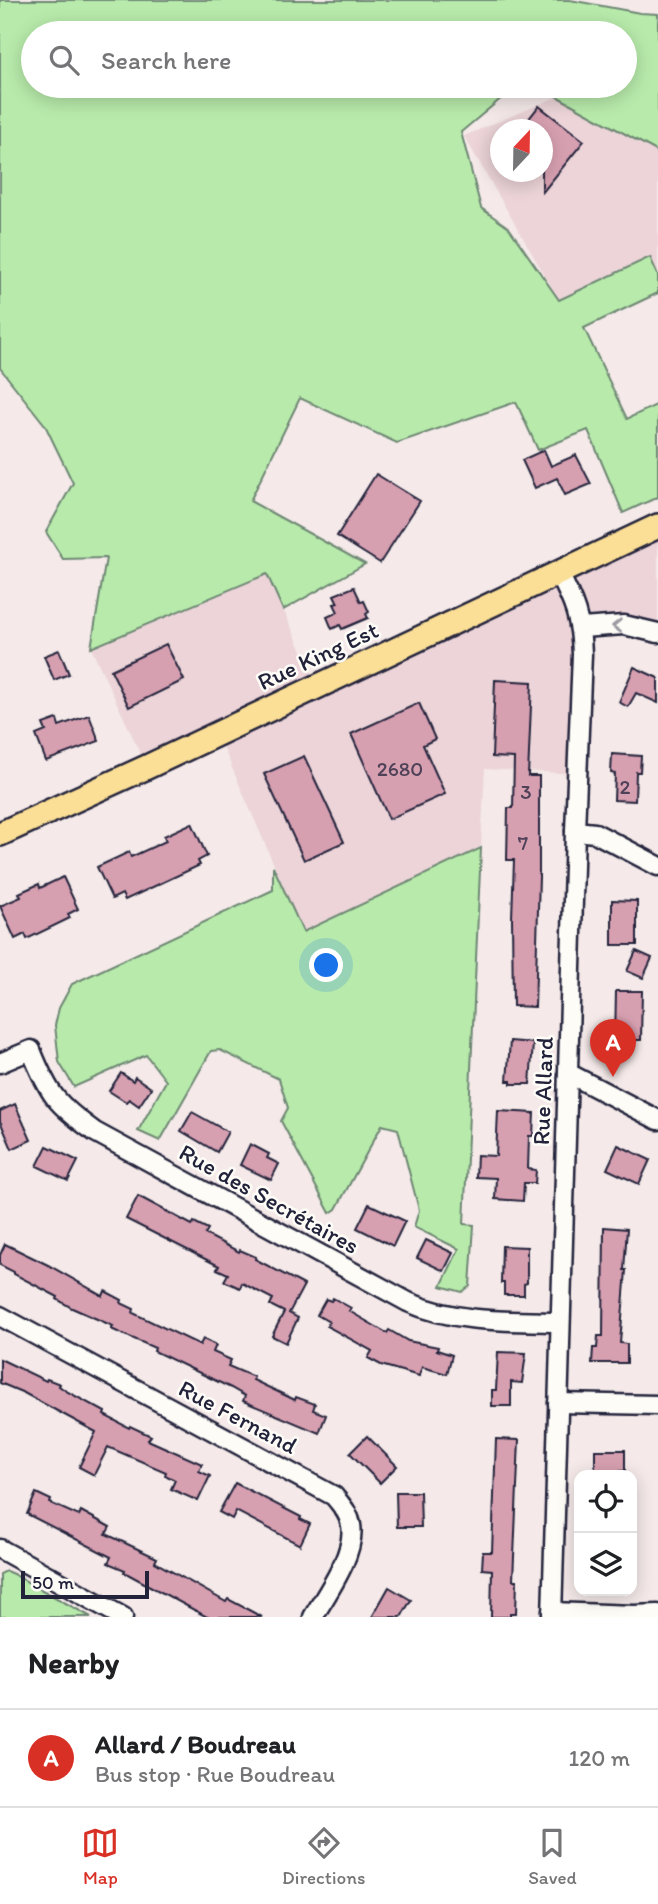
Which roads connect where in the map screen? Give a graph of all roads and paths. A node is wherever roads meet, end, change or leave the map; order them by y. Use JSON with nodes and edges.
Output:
{"nodes":[{"id":1,"x":658,"y":526,"type":"edge"},
{"id":2,"x":558,"y":572,"type":"junction"},
{"id":3,"x":581,"y":628,"type":"junction"},
{"id":4,"x":655,"y":632,"type":"edge"},
{"id":5,"x":575,"y":831,"type":"junction"},
{"id":6,"x":0,"y":834,"type":"edge"},
{"id":7,"x":658,"y":866,"type":"edge"},
{"id":8,"x":0,"y":1063,"type":"edge"},
{"id":9,"x":568,"y":1073,"type":"junction"},
{"id":10,"x":658,"y":1120,"type":"edge"},
{"id":11,"x":0,"y":1316,"type":"edge"},
{"id":12,"x":560,"y":1322,"type":"junction"},
{"id":13,"x":558,"y":1403,"type":"junction"},
{"id":14,"x":658,"y":1405,"type":"edge"},
{"id":15,"x":0,"y":1550,"type":"edge"},
{"id":16,"x":658,"y":1614,"type":"edge"},
{"id":17,"x":552,"y":1615,"type":"edge"},
{"id":18,"x":118,"y":1616,"type":"edge"},
{"id":19,"x":313,"y":1617,"type":"edge"}],
"edges":[{"from":1,"to":2,"type":"main road","name":"Rue King Est"},
{"from":2,"to":3,"type":"street","name":"Rue Allard"},
{"from":2,"to":6,"type":"main road","name":"Rue King Est"},
{"from":4,"to":3,"type":"street","one_way":true},
{"from":3,"to":5,"type":"street","name":"Rue Allard"},
{"from":5,"to":7,"type":"street"},
{"from":5,"to":9,"type":"street","name":"Rue Allard"},
{"from":8,"to":12,"type":"street","name":"Rue des Secrétaires"},
{"from":9,"to":10,"type":"street"},
{"from":9,"to":12,"type":"street","name":"Rue Allard"},
{"from":11,"to":19,"type":"street","name":"Rue Fernand"},
{"from":12,"to":13,"type":"street","name":"Rue Allard"},
{"from":13,"to":14,"type":"street"},
{"from":13,"to":17,"type":"street","name":"Rue Allard"},
{"from":15,"to":18,"type":"street"},
{"from":16,"to":17,"type":"street"}]}
